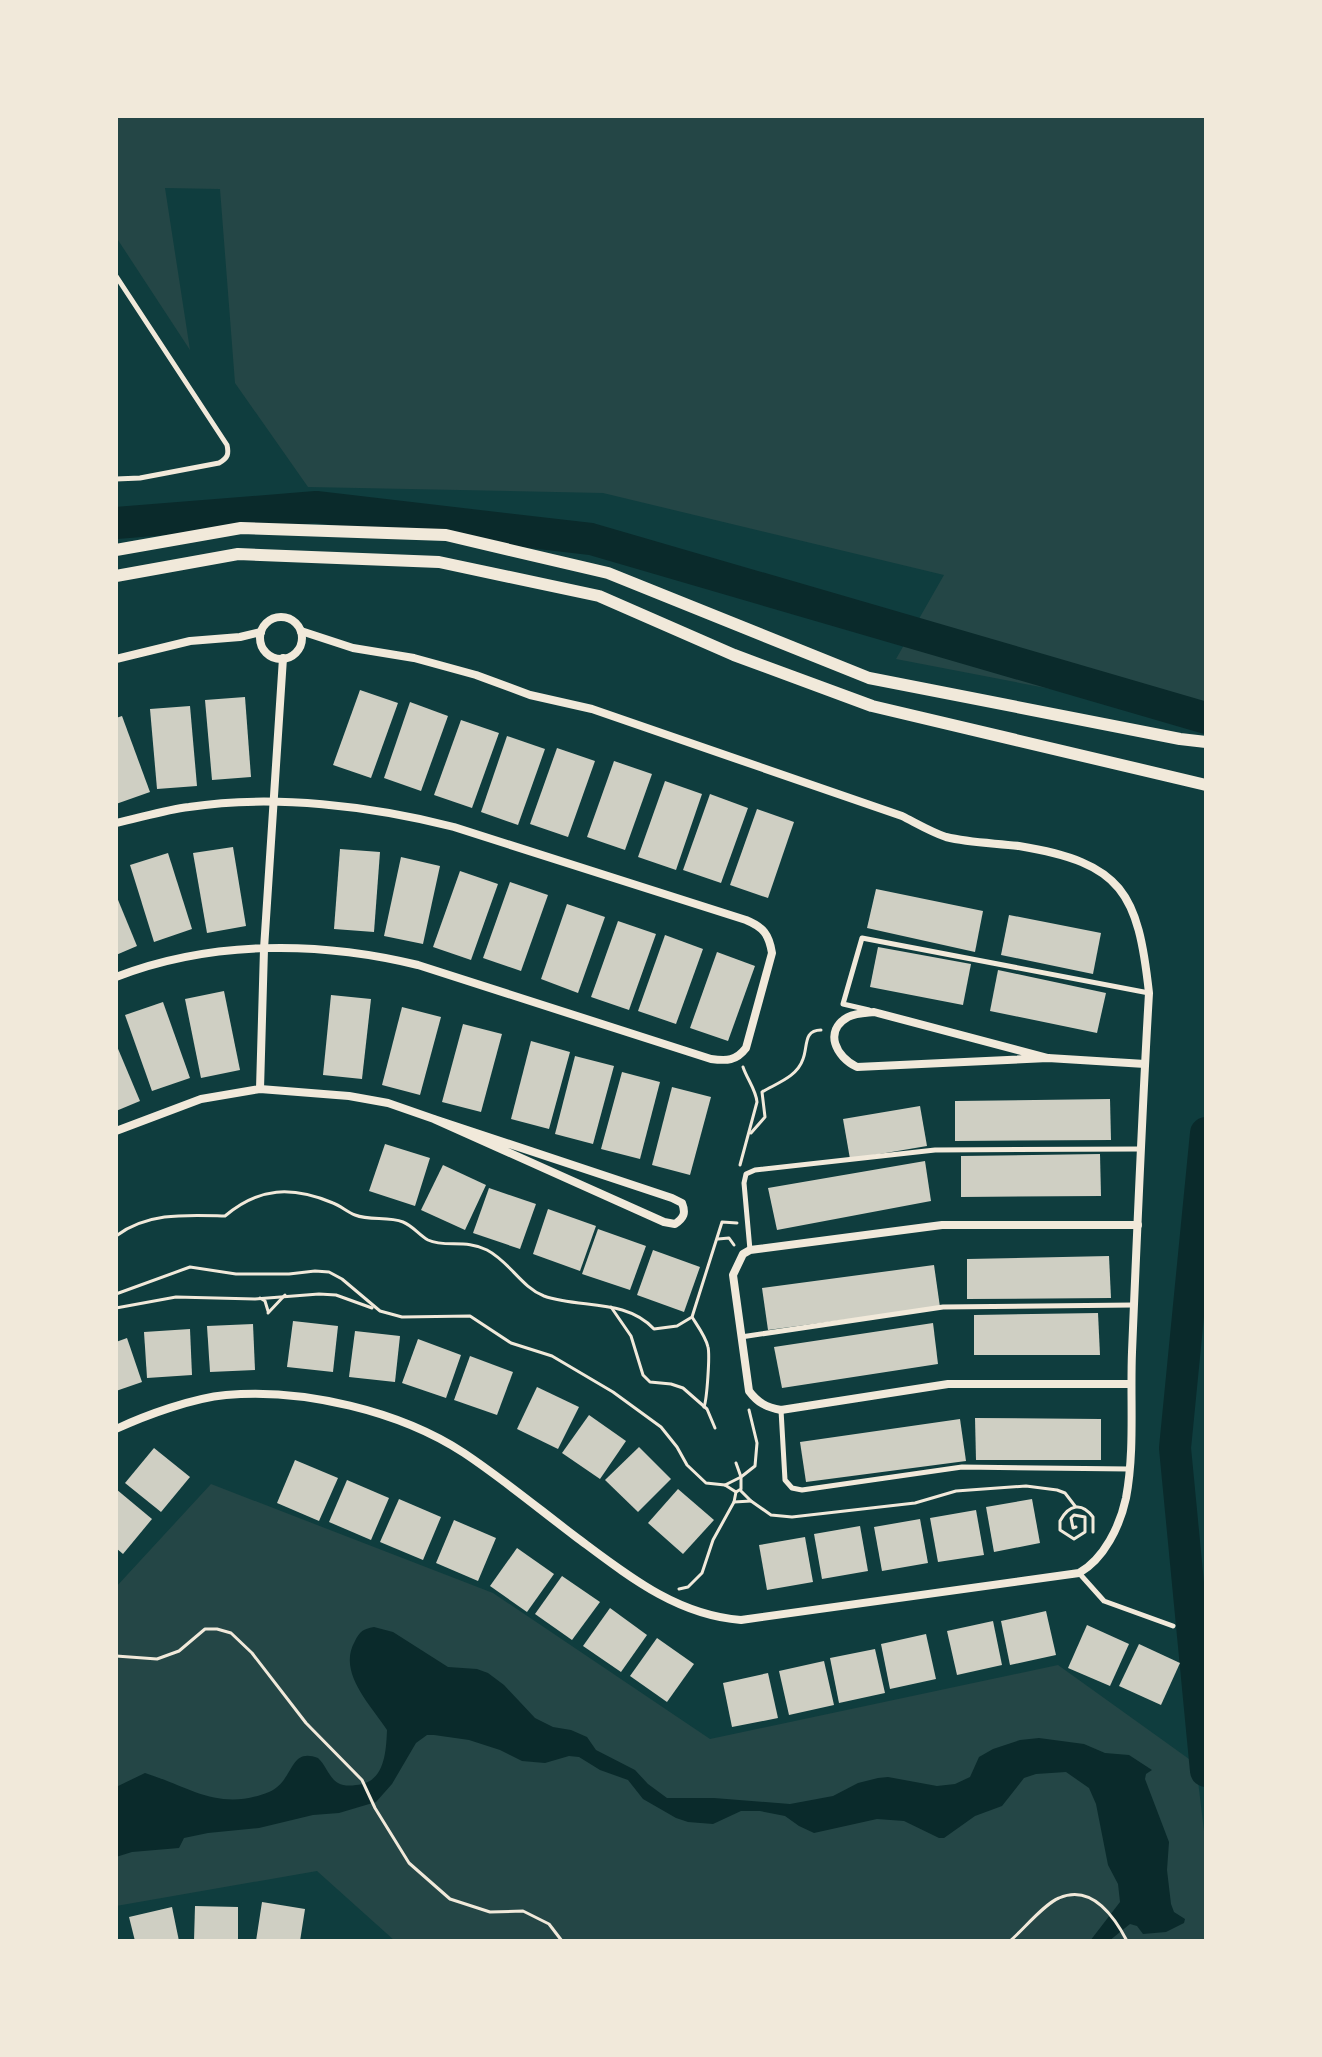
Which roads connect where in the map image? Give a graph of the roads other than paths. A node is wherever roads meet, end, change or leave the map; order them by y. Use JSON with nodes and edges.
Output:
{"nodes":[{"id":1,"x":116,"y":276,"type":"edge"},
{"id":2,"x":116,"y":479,"type":"edge"},
{"id":3,"x":116,"y":550,"type":"edge"},
{"id":4,"x":116,"y":576,"type":"edge"},
{"id":5,"x":301,"y":631,"type":"junction"},
{"id":6,"x":261,"y":632,"type":"junction"},
{"id":7,"x":283,"y":658,"type":"junction"},
{"id":8,"x":116,"y":659,"type":"edge"},
{"id":9,"x":1206,"y":742,"type":"edge"},
{"id":10,"x":1206,"y":785,"type":"edge"},
{"id":11,"x":275,"y":802,"type":"junction"},
{"id":12,"x":116,"y":823,"type":"edge"},
{"id":13,"x":264,"y":949,"type":"junction"},
{"id":14,"x":116,"y":977,"type":"edge"},
{"id":15,"x":1149,"y":993,"type":"junction"},
{"id":16,"x":874,"y":1012,"type":"junction"},
{"id":17,"x":1048,"y":1058,"type":"junction"},
{"id":18,"x":1145,"y":1064,"type":"junction"},
{"id":19,"x":260,"y":1089,"type":"junction"},
{"id":20,"x":434,"y":1119,"type":"junction"},
{"id":21,"x":116,"y":1131,"type":"edge"},
{"id":22,"x":1141,"y":1149,"type":"junction"},
{"id":23,"x":1138,"y":1225,"type":"junction"},
{"id":24,"x":750,"y":1250,"type":"junction"},
{"id":25,"x":1134,"y":1305,"type":"junction"},
{"id":26,"x":740,"y":1337,"type":"junction"},
{"id":27,"x":1130,"y":1384,"type":"junction"},
{"id":28,"x":781,"y":1410,"type":"junction"},
{"id":29,"x":116,"y":1429,"type":"edge"},
{"id":30,"x":1131,"y":1469,"type":"junction"},
{"id":31,"x":1079,"y":1573,"type":"junction"},
{"id":32,"x":1173,"y":1626,"type":"dead end"}],
"edges":[{"from":1,"to":2,"type":"lane"},
{"from":3,"to":9,"type":"street"},
{"from":4,"to":10,"type":"street"},
{"from":5,"to":6,"type":"street"},
{"from":5,"to":7,"type":"street"},
{"from":5,"to":15,"type":"street"},
{"from":6,"to":7,"type":"street"},
{"from":6,"to":8,"type":"street"},
{"from":7,"to":11,"type":"street"},
{"from":11,"to":12,"type":"street"},
{"from":11,"to":13,"type":"street"},
{"from":11,"to":13,"type":"street"},
{"from":13,"to":14,"type":"street"},
{"from":13,"to":19,"type":"street"},
{"from":15,"to":16,"type":"lane"},
{"from":15,"to":18,"type":"street"},
{"from":16,"to":17,"type":"street"},
{"from":16,"to":17,"type":"street"},
{"from":17,"to":18,"type":"street"},
{"from":18,"to":22,"type":"street"},
{"from":19,"to":20,"type":"street"},
{"from":19,"to":21,"type":"street"},
{"from":20,"to":20,"type":"street"},
{"from":22,"to":23,"type":"street"},
{"from":22,"to":24,"type":"lane"},
{"from":23,"to":24,"type":"street"},
{"from":23,"to":25,"type":"street"},
{"from":24,"to":26,"type":"street"},
{"from":25,"to":26,"type":"lane"},
{"from":25,"to":27,"type":"street"},
{"from":26,"to":28,"type":"street"},
{"from":27,"to":28,"type":"street"},
{"from":27,"to":30,"type":"street"},
{"from":28,"to":30,"type":"lane"},
{"from":29,"to":31,"type":"street"},
{"from":30,"to":31,"type":"street"},
{"from":31,"to":32,"type":"lane"}]}
